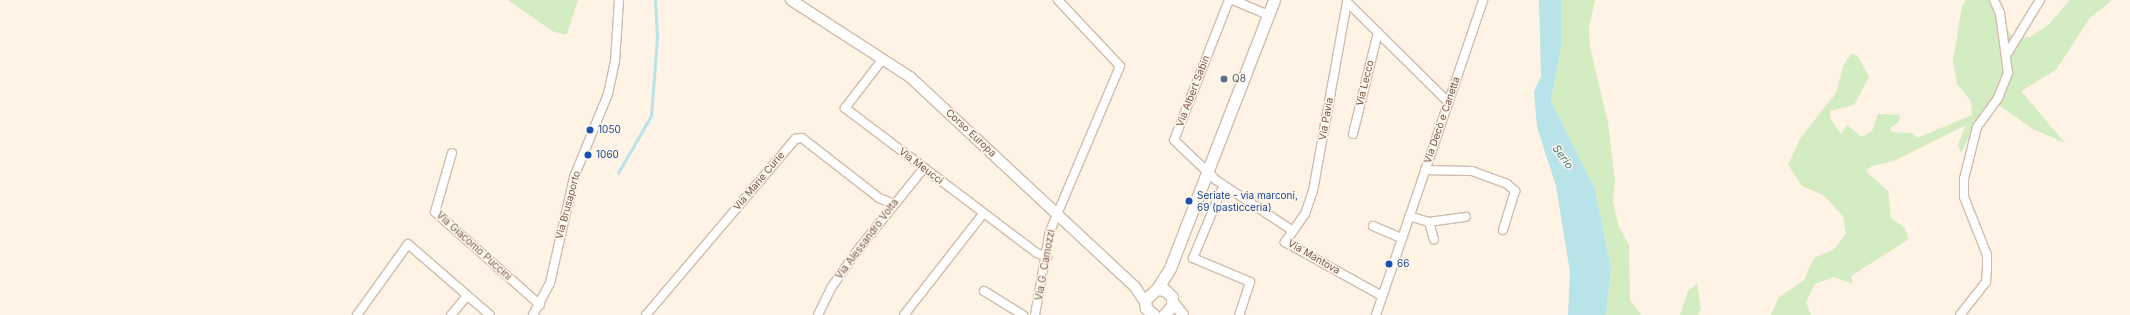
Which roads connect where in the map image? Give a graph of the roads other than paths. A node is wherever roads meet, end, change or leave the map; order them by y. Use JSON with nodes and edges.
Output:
{"nodes":[{"id":1,"x":619,"y":0,"type":"edge"},
{"id":2,"x":791,"y":0,"type":"edge"},
{"id":3,"x":1058,"y":0,"type":"edge"},
{"id":4,"x":1229,"y":0,"type":"edge"},
{"id":5,"x":1233,"y":0,"type":"edge"},
{"id":6,"x":1274,"y":0,"type":"edge"},
{"id":7,"x":1483,"y":0,"type":"edge"},
{"id":8,"x":1994,"y":0,"type":"edge"},
{"id":9,"x":2040,"y":0,"type":"edge"},
{"id":10,"x":1269,"y":15,"type":"junction"},
{"id":11,"x":1378,"y":32,"type":"junction"},
{"id":12,"x":2006,"y":54,"type":"junction"},
{"id":13,"x":882,"y":60,"type":"junction"},
{"id":14,"x":1448,"y":102,"type":"junction"},
{"id":15,"x":1353,"y":134,"type":"dead end"},
{"id":16,"x":452,"y":153,"type":"dead end"},
{"id":17,"x":924,"y":168,"type":"junction"},
{"id":18,"x":1425,"y":170,"type":"junction"},
{"id":19,"x":1206,"y":172,"type":"junction"},
{"id":20,"x":1221,"y":191,"type":"dead end"},
{"id":21,"x":894,"y":204,"type":"junction"},
{"id":22,"x":983,"y":214,"type":"junction"},
{"id":23,"x":1056,"y":215,"type":"junction"},
{"id":24,"x":1409,"y":216,"type":"junction"},
{"id":25,"x":1466,"y":217,"type":"dead end"},
{"id":26,"x":1429,"y":222,"type":"junction"},
{"id":27,"x":1373,"y":226,"type":"dead end"},
{"id":28,"x":1503,"y":230,"type":"dead end"},
{"id":29,"x":1292,"y":231,"type":"junction"},
{"id":30,"x":1402,"y":238,"type":"junction"},
{"id":31,"x":1434,"y":239,"type":"dead end"},
{"id":32,"x":1047,"y":257,"type":"junction"},
{"id":33,"x":1170,"y":268,"type":"junction"},
{"id":34,"x":1135,"y":287,"type":"junction"},
{"id":35,"x":1155,"y":289,"type":"junction"},
{"id":36,"x":984,"y":291,"type":"dead end"},
{"id":37,"x":467,"y":296,"type":"junction"},
{"id":38,"x":1382,"y":296,"type":"junction"},
{"id":39,"x":1171,"y":297,"type":"junction"},
{"id":40,"x":540,"y":305,"type":"junction"},
{"id":41,"x":1148,"y":310,"type":"edge"},
{"id":42,"x":357,"y":315,"type":"edge"},
{"id":43,"x":451,"y":315,"type":"edge"},
{"id":44,"x":490,"y":315,"type":"edge"},
{"id":45,"x":533,"y":315,"type":"edge"},
{"id":46,"x":646,"y":315,"type":"edge"},
{"id":47,"x":818,"y":315,"type":"edge"},
{"id":48,"x":904,"y":315,"type":"edge"},
{"id":49,"x":1023,"y":315,"type":"edge"},
{"id":50,"x":1035,"y":315,"type":"edge"},
{"id":51,"x":1164,"y":315,"type":"edge"},
{"id":52,"x":1183,"y":315,"type":"edge"},
{"id":53,"x":1239,"y":315,"type":"edge"},
{"id":54,"x":1376,"y":315,"type":"edge"},
{"id":55,"x":1960,"y":315,"type":"edge"}],
"edges":[{"from":1,"to":40,"type":"street","name":"Via Brusaporto"},
{"from":2,"to":13,"type":"street","name":"Corso Europa"},
{"from":3,"to":23,"type":"street","name":"Via G. Camozzi"},
{"from":4,"to":19,"type":"street","name":"Via Albert Sabin"},
{"from":5,"to":10,"type":"street"},
{"from":6,"to":10,"type":"main road"},
{"from":7,"to":14,"type":"street","name":"Via Decò e Canetta"},
{"from":8,"to":12,"type":"street"},
{"from":9,"to":12,"type":"street"},
{"from":10,"to":19,"type":"main road"},
{"from":11,"to":14,"type":"street"},
{"from":11,"to":15,"type":"street","name":"Via Lecco"},
{"from":11,"to":29,"type":"street","name":"Via Pavia"},
{"from":12,"to":55,"type":"street"},
{"from":13,"to":17,"type":"street","name":"Via Meucci"},
{"from":13,"to":23,"type":"street","name":"Corso Europa"},
{"from":14,"to":18,"type":"street","name":"Via Decò e Canetta"},
{"from":16,"to":40,"type":"street","name":"Via Giacomo Puccini"},
{"from":17,"to":21,"type":"street","name":"Via Alessandro Volta"},
{"from":17,"to":22,"type":"street","name":"Via Meucci"},
{"from":18,"to":24,"type":"street","name":"Via Decò e Canetta"},
{"from":18,"to":28,"type":"street","name":"Via Decò e Canetta"},
{"from":19,"to":29,"type":"street","name":"Via Mantova"},
{"from":19,"to":33,"type":"main road"},
{"from":20,"to":53,"type":"street"},
{"from":21,"to":46,"type":"street","name":"Via Marie Curie"},
{"from":21,"to":47,"type":"street","name":"Via Alessandro Volta"},
{"from":22,"to":32,"type":"street","name":"Via Meucci"},
{"from":22,"to":48,"type":"street"},
{"from":23,"to":32,"type":"street","name":"Via G. Camozzi"},
{"from":23,"to":34,"type":"street","name":"Corso Europa"},
{"from":24,"to":26,"type":"street"},
{"from":24,"to":30,"type":"street","name":"Via Decò e Canetta"},
{"from":25,"to":26,"type":"street"},
{"from":26,"to":31,"type":"street"},
{"from":27,"to":30,"type":"street"},
{"from":29,"to":38,"type":"street","name":"Via Mantova"},
{"from":30,"to":38,"type":"street","name":"Via Decò e Canetta"},
{"from":32,"to":50,"type":"street","name":"Via G. Camozzi"},
{"from":33,"to":35,"type":"main road","name":"Corso Europa"},
{"from":33,"to":39,"type":"main road"},
{"from":34,"to":35,"type":"street"},
{"from":34,"to":41,"type":"street","name":"Corso Europa"},
{"from":35,"to":39,"type":"main road"},
{"from":35,"to":41,"type":"main road","name":"Corso Europa"},
{"from":36,"to":49,"type":"street"},
{"from":37,"to":42,"type":"street"},
{"from":37,"to":43,"type":"street"},
{"from":37,"to":44,"type":"street"},
{"from":38,"to":54,"type":"street","name":"Via Decò e Canetta"},
{"from":39,"to":51,"type":"main road"},
{"from":39,"to":52,"type":"street"},
{"from":40,"to":45,"type":"street","name":"Via Brusaporto"}]}
